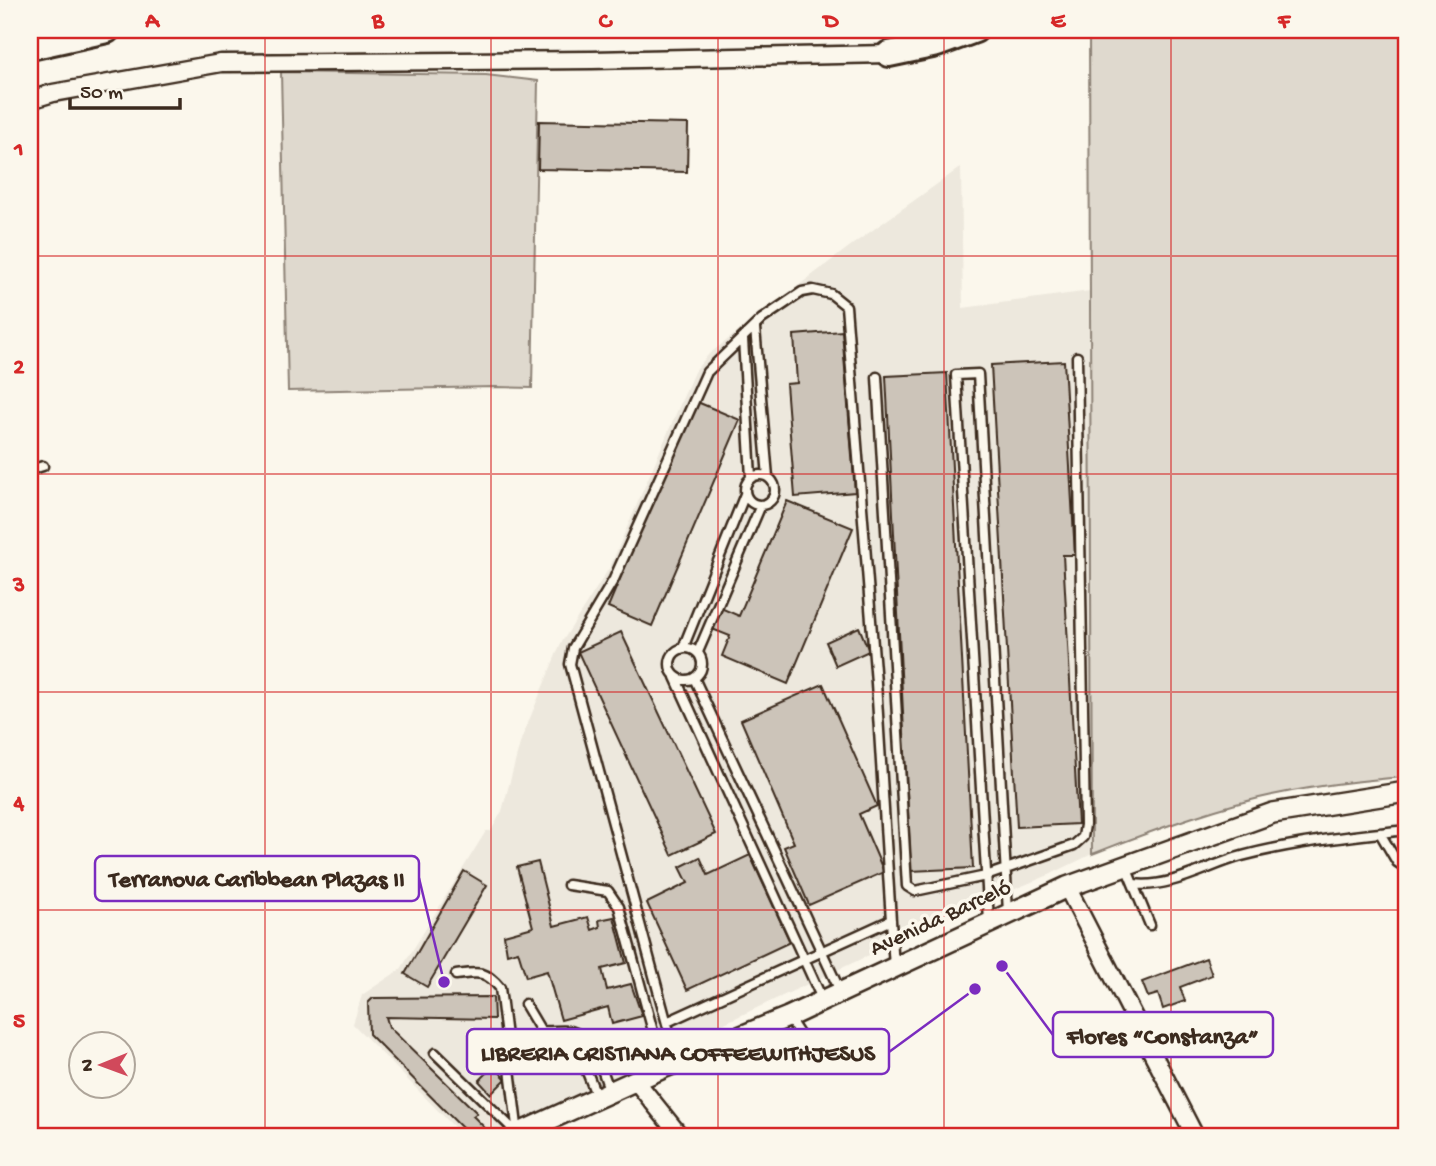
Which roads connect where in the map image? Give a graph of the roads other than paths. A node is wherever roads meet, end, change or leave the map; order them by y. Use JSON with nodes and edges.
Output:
{"nodes":[{"id":1,"x":107,"y":30,"type":"edge"},
{"id":2,"x":975,"y":30,"type":"edge"},
{"id":3,"x":30,"y":47,"type":"edge"},
{"id":4,"x":889,"y":54,"type":"joint"},
{"id":5,"x":30,"y":100,"type":"edge"},
{"id":6,"x":755,"y":327,"type":"junction"},
{"id":7,"x":743,"y":339,"type":"junction"},
{"id":8,"x":1077,"y":357,"type":"dead end"},
{"id":9,"x":877,"y":377,"type":"dead end"},
{"id":10,"x":43,"y":466,"type":"dead end"},
{"id":11,"x":30,"y":470,"type":"edge"},
{"id":12,"x":751,"y":477,"type":"junction"},
{"id":13,"x":768,"y":477,"type":"junction"},
{"id":14,"x":745,"y":494,"type":"junction"},
{"id":15,"x":761,"y":505,"type":"junction"},
{"id":16,"x":684,"y":648,"type":"junction"},
{"id":17,"x":698,"y":652,"type":"junction"},
{"id":18,"x":675,"y":677,"type":"junction"},
{"id":19,"x":694,"y":678,"type":"junction"},
{"id":20,"x":1406,"y":792,"type":"edge"},
{"id":21,"x":1406,"y":830,"type":"edge"},
{"id":22,"x":1380,"y":833,"type":"junction"},
{"id":23,"x":1406,"y":868,"type":"edge"},
{"id":24,"x":1006,"y":870,"type":"junction"},
{"id":25,"x":1130,"y":875,"type":"junction"},
{"id":26,"x":986,"y":876,"type":"junction"},
{"id":27,"x":568,"y":885,"type":"dead end"},
{"id":28,"x":1067,"y":887,"type":"junction"},
{"id":29,"x":1008,"y":915,"type":"junction"},
{"id":30,"x":891,"y":920,"type":"junction"},
{"id":31,"x":989,"y":924,"type":"junction"},
{"id":32,"x":1150,"y":925,"type":"dead end"},
{"id":33,"x":822,"y":952,"type":"junction"},
{"id":34,"x":805,"y":960,"type":"junction"},
{"id":35,"x":894,"y":968,"type":"junction"},
{"id":36,"x":456,"y":975,"type":"dead end"},
{"id":37,"x":832,"y":997,"type":"junction"},
{"id":38,"x":525,"y":1004,"type":"dead end"},
{"id":39,"x":788,"y":1017,"type":"junction"},
{"id":40,"x":667,"y":1022,"type":"junction"},
{"id":41,"x":799,"y":1034,"type":"dead end"},
{"id":42,"x":580,"y":1036,"type":"junction"},
{"id":43,"x":435,"y":1053,"type":"dead end"},
{"id":44,"x":670,"y":1065,"type":"junction"},
{"id":45,"x":636,"y":1081,"type":"junction"},
{"id":46,"x":604,"y":1095,"type":"junction"},
{"id":47,"x":517,"y":1135,"type":"edge"},
{"id":48,"x":680,"y":1136,"type":"edge"},
{"id":49,"x":1195,"y":1136,"type":"edge"}],
"edges":[{"from":1,"to":3,"type":"highway"},
{"from":2,"to":4,"type":"highway"},
{"from":4,"to":5,"type":"street"},
{"from":6,"to":7,"type":"lane"},
{"from":6,"to":13,"type":"lane"},
{"from":6,"to":30,"type":"lane"},
{"from":7,"to":12,"type":"lane"},
{"from":7,"to":40,"type":"lane"},
{"from":8,"to":24,"type":"lane"},
{"from":9,"to":26,"type":"lane"},
{"from":10,"to":11,"type":"lane"},
{"from":12,"to":13,"type":"lane"},
{"from":12,"to":14,"type":"lane"},
{"from":13,"to":15,"type":"lane"},
{"from":14,"to":15,"type":"lane"},
{"from":14,"to":16,"type":"lane"},
{"from":15,"to":17,"type":"lane"},
{"from":16,"to":17,"type":"lane"},
{"from":16,"to":18,"type":"lane"},
{"from":17,"to":19,"type":"lane"},
{"from":18,"to":19,"type":"lane"},
{"from":18,"to":34,"type":"lane"},
{"from":19,"to":33,"type":"lane"},
{"from":20,"to":25,"type":"street","name":"Avenida Barceló"},
{"from":21,"to":22,"type":"lane"},
{"from":22,"to":23,"type":"lane"},
{"from":22,"to":25,"type":"lane"},
{"from":24,"to":26,"type":"lane"},
{"from":24,"to":26,"type":"lane"},
{"from":24,"to":29,"type":"lane"},
{"from":25,"to":28,"type":"street","name":"Avenida Barceló"},
{"from":25,"to":32,"type":"lane"},
{"from":26,"to":31,"type":"lane"},
{"from":27,"to":44,"type":"lane"},
{"from":28,"to":29,"type":"street","name":"Avenida Barceló"},
{"from":28,"to":49,"type":"street"},
{"from":29,"to":31,"type":"street","name":"Avenida Barceló"},
{"from":30,"to":33,"type":"lane"},
{"from":30,"to":35,"type":"lane"},
{"from":31,"to":35,"type":"street","name":"Avenida Barceló"},
{"from":33,"to":34,"type":"lane"},
{"from":33,"to":37,"type":"lane"},
{"from":34,"to":37,"type":"lane"},
{"from":34,"to":40,"type":"lane"},
{"from":35,"to":37,"type":"street","name":"Avenida Barceló"},
{"from":36,"to":47,"type":"lane"},
{"from":37,"to":39,"type":"street","name":"Avenida Barceló"},
{"from":38,"to":42,"type":"lane"},
{"from":39,"to":41,"type":"lane"},
{"from":39,"to":44,"type":"street","name":"Avenida Barceló"},
{"from":40,"to":44,"type":"lane"},
{"from":42,"to":46,"type":"lane"},
{"from":42,"to":46,"type":"lane"},
{"from":43,"to":47,"type":"lane"},
{"from":44,"to":45,"type":"street","name":"Avenida Barceló"},
{"from":45,"to":46,"type":"street","name":"Avenida Barceló"},
{"from":45,"to":48,"type":"street"},
{"from":46,"to":47,"type":"street","name":"Avenida Barceló"}]}
